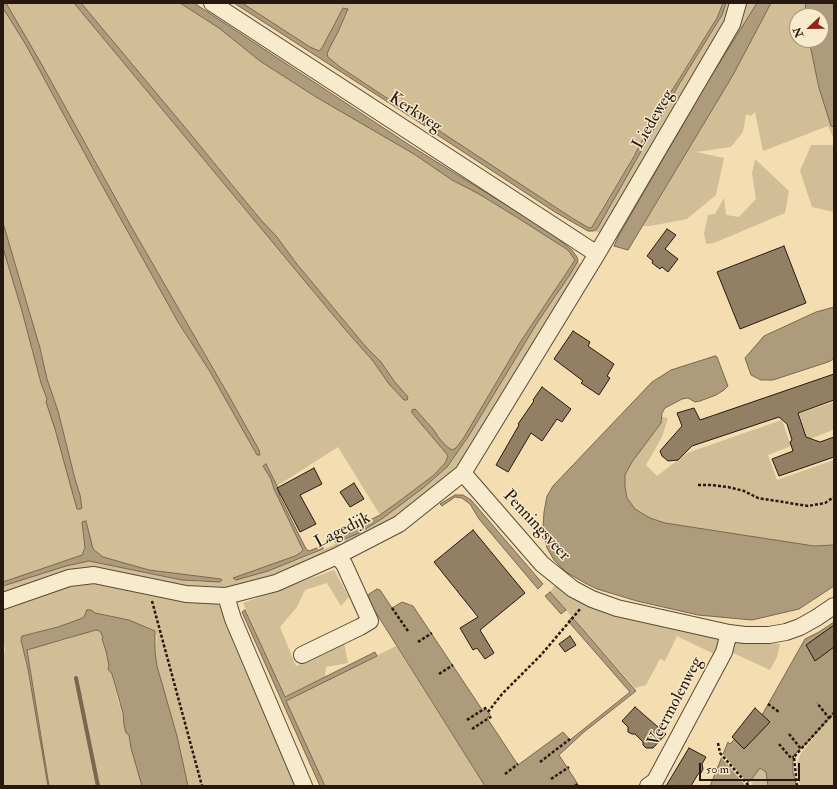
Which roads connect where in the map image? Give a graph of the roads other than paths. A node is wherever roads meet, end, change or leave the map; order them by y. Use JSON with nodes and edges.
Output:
{"nodes":[{"id":1,"x":212,"y":3,"type":"edge"},
{"id":2,"x":738,"y":3,"type":"edge"},
{"id":3,"x":598,"y":254,"type":"junction"},
{"id":4,"x":463,"y":473,"type":"junction"},
{"id":5,"x":337,"y":556,"type":"junction"},
{"id":6,"x":226,"y":596,"type":"junction"},
{"id":7,"x":3,"y":601,"type":"edge"},
{"id":8,"x":834,"y":606,"type":"edge"},
{"id":9,"x":729,"y":633,"type":"junction"},
{"id":10,"x":302,"y":655,"type":"dead end"},
{"id":11,"x":304,"y":786,"type":"edge"},
{"id":12,"x":648,"y":786,"type":"edge"}],
"edges":[{"from":1,"to":3,"type":"street","name":"Kerkweg"},
{"from":2,"to":3,"type":"street","name":"Liedeweg"},
{"from":3,"to":4,"type":"street"},
{"from":4,"to":5,"type":"street","name":"Lagedijk"},
{"from":4,"to":9,"type":"street","name":"Penningsveer"},
{"from":5,"to":6,"type":"street","name":"Lagedijk"},
{"from":5,"to":10,"type":"street"},
{"from":6,"to":7,"type":"street","name":"Lagedijk"},
{"from":6,"to":11,"type":"street"},
{"from":8,"to":9,"type":"street","name":"Penningsveer"},
{"from":9,"to":12,"type":"street","name":"Veermolenweg"}]}
